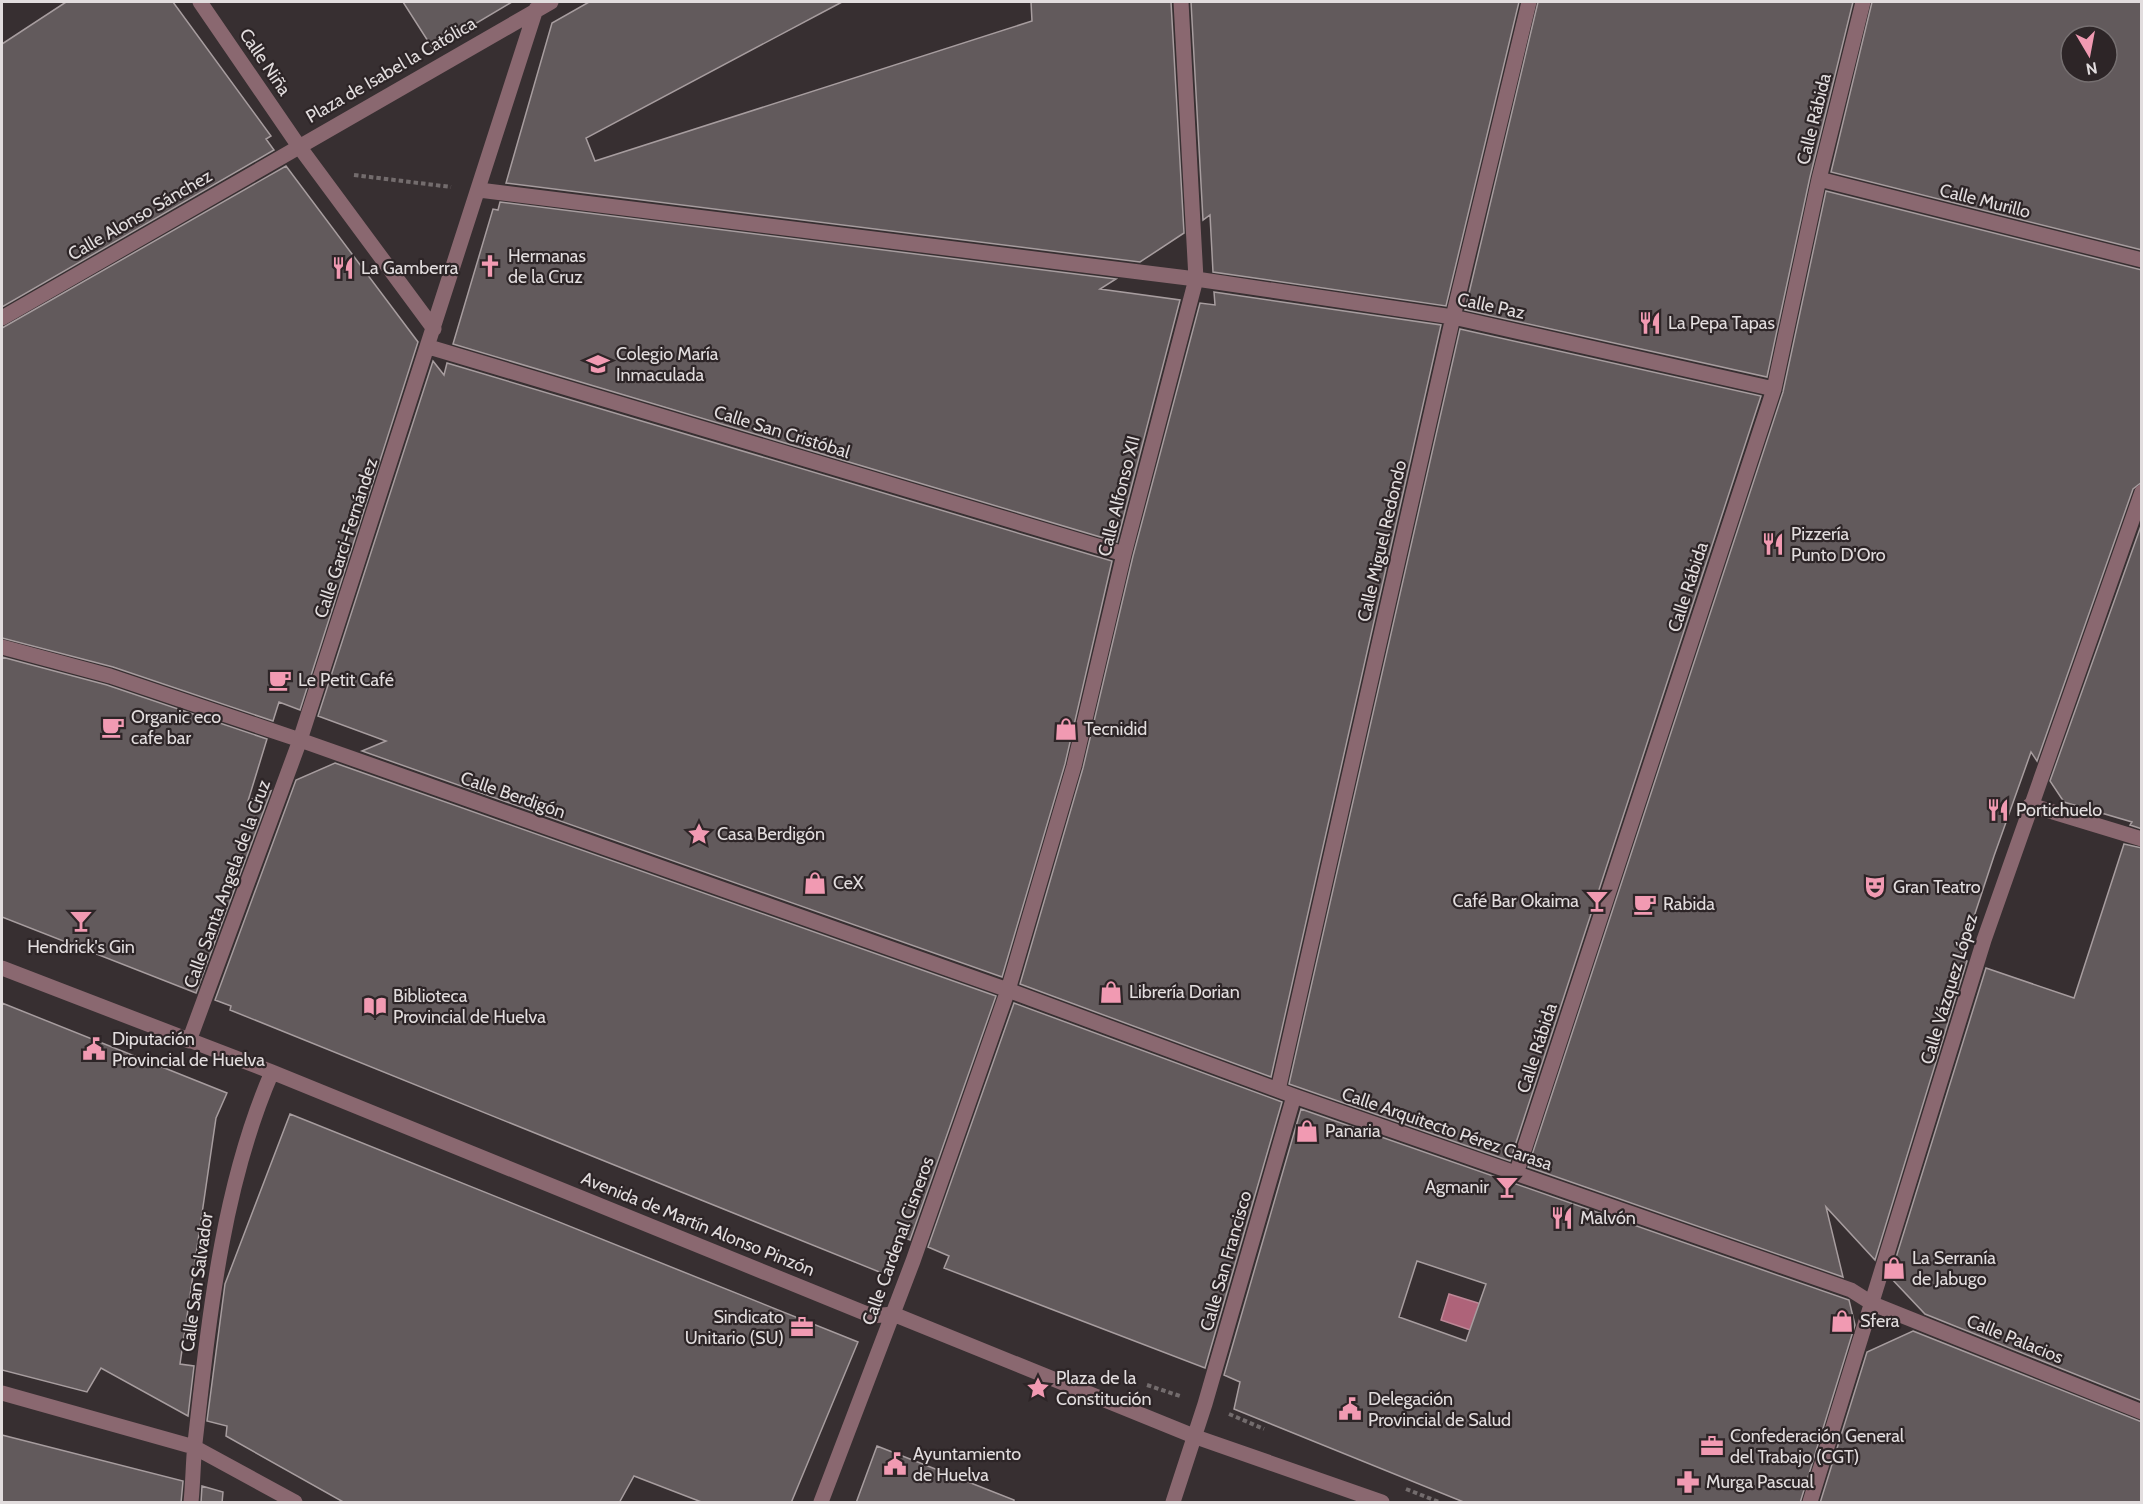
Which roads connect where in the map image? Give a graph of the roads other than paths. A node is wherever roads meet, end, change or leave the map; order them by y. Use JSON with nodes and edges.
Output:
{"nodes":[{"id":1,"x":200,"y":2,"type":"edge"},
{"id":2,"x":551,"y":2,"type":"edge"},
{"id":3,"x":1181,"y":2,"type":"edge"},
{"id":4,"x":1529,"y":2,"type":"edge"},
{"id":5,"x":1863,"y":2,"type":"edge"},
{"id":6,"x":536,"y":9,"type":"junction"},
{"id":7,"x":298,"y":145,"type":"junction"},
{"id":8,"x":1819,"y":179,"type":"junction"},
{"id":9,"x":478,"y":190,"type":"junction"},
{"id":10,"x":2142,"y":260,"type":"edge"},
{"id":11,"x":1196,"y":279,"type":"junction"},
{"id":12,"x":1453,"y":317,"type":"junction"},
{"id":13,"x":2,"y":318,"type":"edge"},
{"id":14,"x":434,"y":329,"type":"junction"},
{"id":15,"x":429,"y":347,"type":"junction"},
{"id":16,"x":1774,"y":389,"type":"junction"},
{"id":17,"x":2142,"y":492,"type":"edge"},
{"id":18,"x":1124,"y":554,"type":"junction"},
{"id":19,"x":2,"y":647,"type":"edge"},
{"id":20,"x":300,"y":740,"type":"junction"},
{"id":21,"x":2030,"y":805,"type":"junction"},
{"id":22,"x":2142,"y":839,"type":"edge"},
{"id":23,"x":2,"y":968,"type":"edge"},
{"id":24,"x":1008,"y":990,"type":"junction"},
{"id":25,"x":189,"y":1041,"type":"junction"},
{"id":26,"x":272,"y":1072,"type":"junction"},
{"id":27,"x":1278,"y":1090,"type":"junction"},
{"id":28,"x":1294,"y":1096,"type":"junction"},
{"id":29,"x":1516,"y":1174,"type":"junction"},
{"id":30,"x":1873,"y":1304,"type":"junction"},
{"id":31,"x":893,"y":1314,"type":"junction"},
{"id":32,"x":2,"y":1393,"type":"edge"},
{"id":33,"x":2142,"y":1412,"type":"edge"},
{"id":34,"x":1196,"y":1437,"type":"junction"},
{"id":35,"x":194,"y":1447,"type":"junction"},
{"id":36,"x":191,"y":1503,"type":"edge"},
{"id":37,"x":295,"y":1503,"type":"edge"},
{"id":38,"x":820,"y":1503,"type":"edge"},
{"id":39,"x":1173,"y":1503,"type":"edge"},
{"id":40,"x":1382,"y":1503,"type":"edge"},
{"id":41,"x":1810,"y":1503,"type":"edge"}],
"edges":[{"from":1,"to":7,"type":"street","name":"Calle Niña"},
{"from":2,"to":6,"type":"street","name":"Plaza de Isabel la Católica"},
{"from":3,"to":11,"type":"street","name":"Calle Alfonso XII"},
{"from":4,"to":12,"type":"street","name":"Calle Miguel Redondo"},
{"from":5,"to":8,"type":"street","name":"Calle Rábida"},
{"from":6,"to":7,"type":"street","name":"Plaza de Isabel la Católica"},
{"from":6,"to":9,"type":"street"},
{"from":7,"to":13,"type":"street","name":"Calle Alonso Sánchez"},
{"from":7,"to":14,"type":"street","name":"Plaza de Isabel la Católica"},
{"from":8,"to":10,"type":"street","name":"Calle Murillo"},
{"from":8,"to":16,"type":"street","name":"Calle Rábida"},
{"from":9,"to":11,"type":"street","name":"Calle Paz"},
{"from":9,"to":14,"type":"street"},
{"from":11,"to":12,"type":"street","name":"Calle Paz"},
{"from":11,"to":18,"type":"street","name":"Calle Alfonso XII"},
{"from":12,"to":16,"type":"street","name":"Calle Paz"},
{"from":12,"to":27,"type":"street","name":"Calle Miguel Redondo"},
{"from":14,"to":15,"type":"street"},
{"from":15,"to":18,"type":"street","name":"Calle San Cristóbal"},
{"from":15,"to":20,"type":"street","name":"Calle Garci-Fernández"},
{"from":16,"to":29,"type":"street","name":"Calle Rábida"},
{"from":17,"to":21,"type":"street","name":"Calle Vázquez López"},
{"from":18,"to":24,"type":"street","name":"Calle Alfonso XII"},
{"from":19,"to":20,"type":"street","name":"Calle Berdigón"},
{"from":20,"to":24,"type":"street","name":"Calle Berdigón"},
{"from":20,"to":25,"type":"street","name":"Calle Santa Angela de la Cruz"},
{"from":21,"to":22,"type":"street"},
{"from":21,"to":30,"type":"street","name":"Calle Vázquez López"},
{"from":23,"to":25,"type":"street","name":"Avenida de Martín Alonso Pinzón"},
{"from":24,"to":27,"type":"street","name":"Calle Arquitecto Pérez Carasa"},
{"from":24,"to":31,"type":"street","name":"Calle Cardenal Cisneros"},
{"from":25,"to":26,"type":"street","name":"Avenida de Martín Alonso Pinzón"},
{"from":26,"to":31,"type":"street","name":"Avenida de Martín Alonso Pinzón"},
{"from":26,"to":35,"type":"street","name":"Calle San Salvador"},
{"from":27,"to":28,"type":"street","name":"Calle Arquitecto Pérez Carasa"},
{"from":28,"to":29,"type":"street","name":"Calle Arquitecto Pérez Carasa"},
{"from":28,"to":34,"type":"street","name":"Calle San Francisco"},
{"from":29,"to":30,"type":"street","name":"Calle Arquitecto Pérez Carasa"},
{"from":30,"to":33,"type":"street","name":"Calle Palacios"},
{"from":30,"to":41,"type":"street","name":"Calle Vázquez López"},
{"from":31,"to":34,"type":"street","name":"Avenida de Martín Alonso Pinzón"},
{"from":31,"to":38,"type":"street","name":"Calle Cardenal Cisneros"},
{"from":32,"to":35,"type":"street"},
{"from":34,"to":39,"type":"street","name":"Calle San Francisco"},
{"from":34,"to":40,"type":"street","name":"Avenida de Martín Alonso Pinzón"},
{"from":35,"to":36,"type":"street","name":"Calle San Salvador"},
{"from":35,"to":37,"type":"street"}]}
